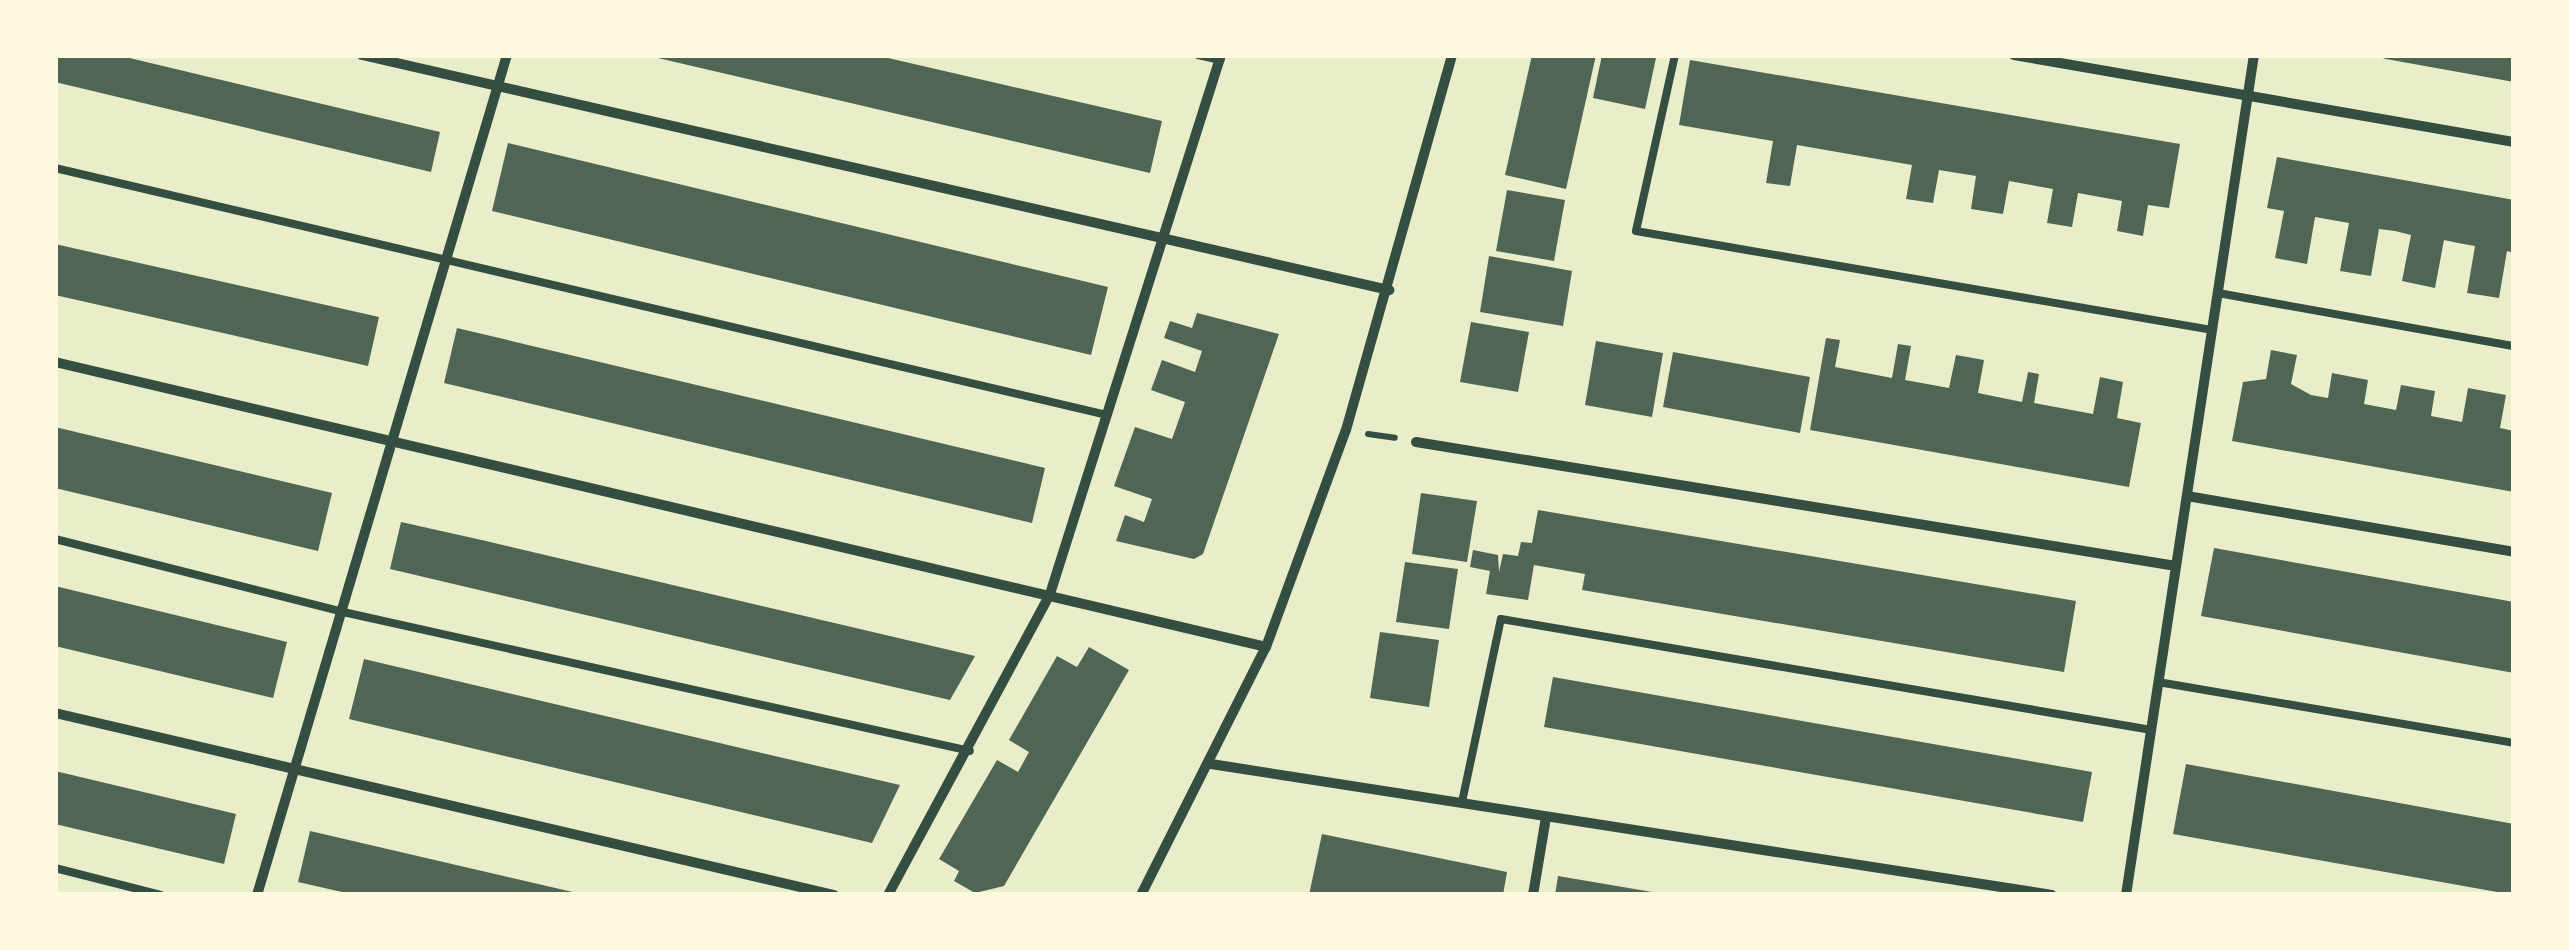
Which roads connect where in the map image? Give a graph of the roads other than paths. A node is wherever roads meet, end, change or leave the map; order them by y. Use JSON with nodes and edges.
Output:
{"nodes":[{"id":1,"x":362,"y":55,"type":"edge"},
{"id":2,"x":507,"y":55,"type":"edge"},
{"id":3,"x":1198,"y":55,"type":"edge"},
{"id":4,"x":1452,"y":55,"type":"edge"},
{"id":5,"x":1676,"y":55,"type":"edge"},
{"id":6,"x":2014,"y":55,"type":"edge"},
{"id":7,"x":2254,"y":55,"type":"edge"},
{"id":8,"x":1220,"y":58,"type":"edge"},
{"id":9,"x":497,"y":88,"type":"junction"},
{"id":10,"x":2248,"y":98,"type":"junction"},
{"id":11,"x":2514,"y":142,"type":"edge"},
{"id":12,"x":55,"y":168,"type":"edge"},
{"id":13,"x":1164,"y":242,"type":"junction"},
{"id":14,"x":446,"y":258,"type":"junction"},
{"id":15,"x":1389,"y":290,"type":"junction"},
{"id":16,"x":2218,"y":293,"type":"junction"},
{"id":17,"x":2212,"y":330,"type":"junction"},
{"id":18,"x":2514,"y":346,"type":"edge"},
{"id":19,"x":55,"y":362,"type":"edge"},
{"id":20,"x":1107,"y":415,"type":"junction"},
{"id":21,"x":391,"y":442,"type":"junction"},
{"id":22,"x":1416,"y":442,"type":"road end"},
{"id":23,"x":2187,"y":496,"type":"junction"},
{"id":24,"x":55,"y":539,"type":"edge"},
{"id":25,"x":2514,"y":552,"type":"edge"},
{"id":26,"x":2176,"y":566,"type":"junction"},
{"id":27,"x":1050,"y":594,"type":"junction"},
{"id":28,"x":343,"y":612,"type":"junction"},
{"id":29,"x":1266,"y":647,"type":"junction"},
{"id":30,"x":2158,"y":682,"type":"junction"},
{"id":31,"x":55,"y":713,"type":"edge"},
{"id":32,"x":2152,"y":730,"type":"junction"},
{"id":33,"x":2514,"y":743,"type":"edge"},
{"id":34,"x":970,"y":751,"type":"junction"},
{"id":35,"x":1211,"y":764,"type":"junction"},
{"id":36,"x":296,"y":770,"type":"junction"},
{"id":37,"x":1462,"y":802,"type":"junction"},
{"id":38,"x":1546,"y":817,"type":"junction"},
{"id":39,"x":55,"y":868,"type":"edge"},
{"id":40,"x":162,"y":895,"type":"edge"},
{"id":41,"x":257,"y":895,"type":"edge"},
{"id":42,"x":834,"y":895,"type":"edge"},
{"id":43,"x":888,"y":895,"type":"edge"},
{"id":44,"x":1141,"y":895,"type":"edge"},
{"id":45,"x":1532,"y":895,"type":"edge"},
{"id":46,"x":2052,"y":895,"type":"edge"},
{"id":47,"x":2126,"y":895,"type":"edge"}],
"edges":[{"from":1,"to":9,"type":"street"},
{"from":2,"to":9,"type":"street"},
{"from":3,"to":8,"type":"lane"},
{"from":4,"to":15,"type":"street"},
{"from":5,"to":17,"type":"lane"},
{"from":6,"to":10,"type":"street"},
{"from":7,"to":10,"type":"street"},
{"from":8,"to":13,"type":"street"},
{"from":9,"to":13,"type":"street"},
{"from":9,"to":14,"type":"street"},
{"from":10,"to":11,"type":"street"},
{"from":10,"to":16,"type":"street"},
{"from":12,"to":14,"type":"lane"},
{"from":13,"to":15,"type":"street"},
{"from":13,"to":20,"type":"street"},
{"from":14,"to":20,"type":"lane"},
{"from":14,"to":21,"type":"street"},
{"from":15,"to":29,"type":"street"},
{"from":16,"to":17,"type":"street"},
{"from":16,"to":18,"type":"lane"},
{"from":17,"to":23,"type":"street"},
{"from":19,"to":21,"type":"street"},
{"from":20,"to":27,"type":"street"},
{"from":21,"to":27,"type":"street"},
{"from":21,"to":28,"type":"street"},
{"from":22,"to":26,"type":"street"},
{"from":23,"to":25,"type":"street"},
{"from":23,"to":26,"type":"street"},
{"from":24,"to":28,"type":"lane"},
{"from":26,"to":30,"type":"street"},
{"from":27,"to":29,"type":"street"},
{"from":27,"to":34,"type":"street"},
{"from":28,"to":34,"type":"lane"},
{"from":28,"to":36,"type":"street"},
{"from":29,"to":35,"type":"street"},
{"from":30,"to":32,"type":"street"},
{"from":30,"to":33,"type":"lane"},
{"from":31,"to":36,"type":"street"},
{"from":32,"to":37,"type":"lane"},
{"from":32,"to":47,"type":"street"},
{"from":34,"to":43,"type":"street"},
{"from":35,"to":37,"type":"street"},
{"from":35,"to":44,"type":"street"},
{"from":36,"to":41,"type":"street"},
{"from":36,"to":42,"type":"street"},
{"from":37,"to":38,"type":"street"},
{"from":38,"to":45,"type":"street"},
{"from":38,"to":46,"type":"street"},
{"from":39,"to":40,"type":"lane"}]}
